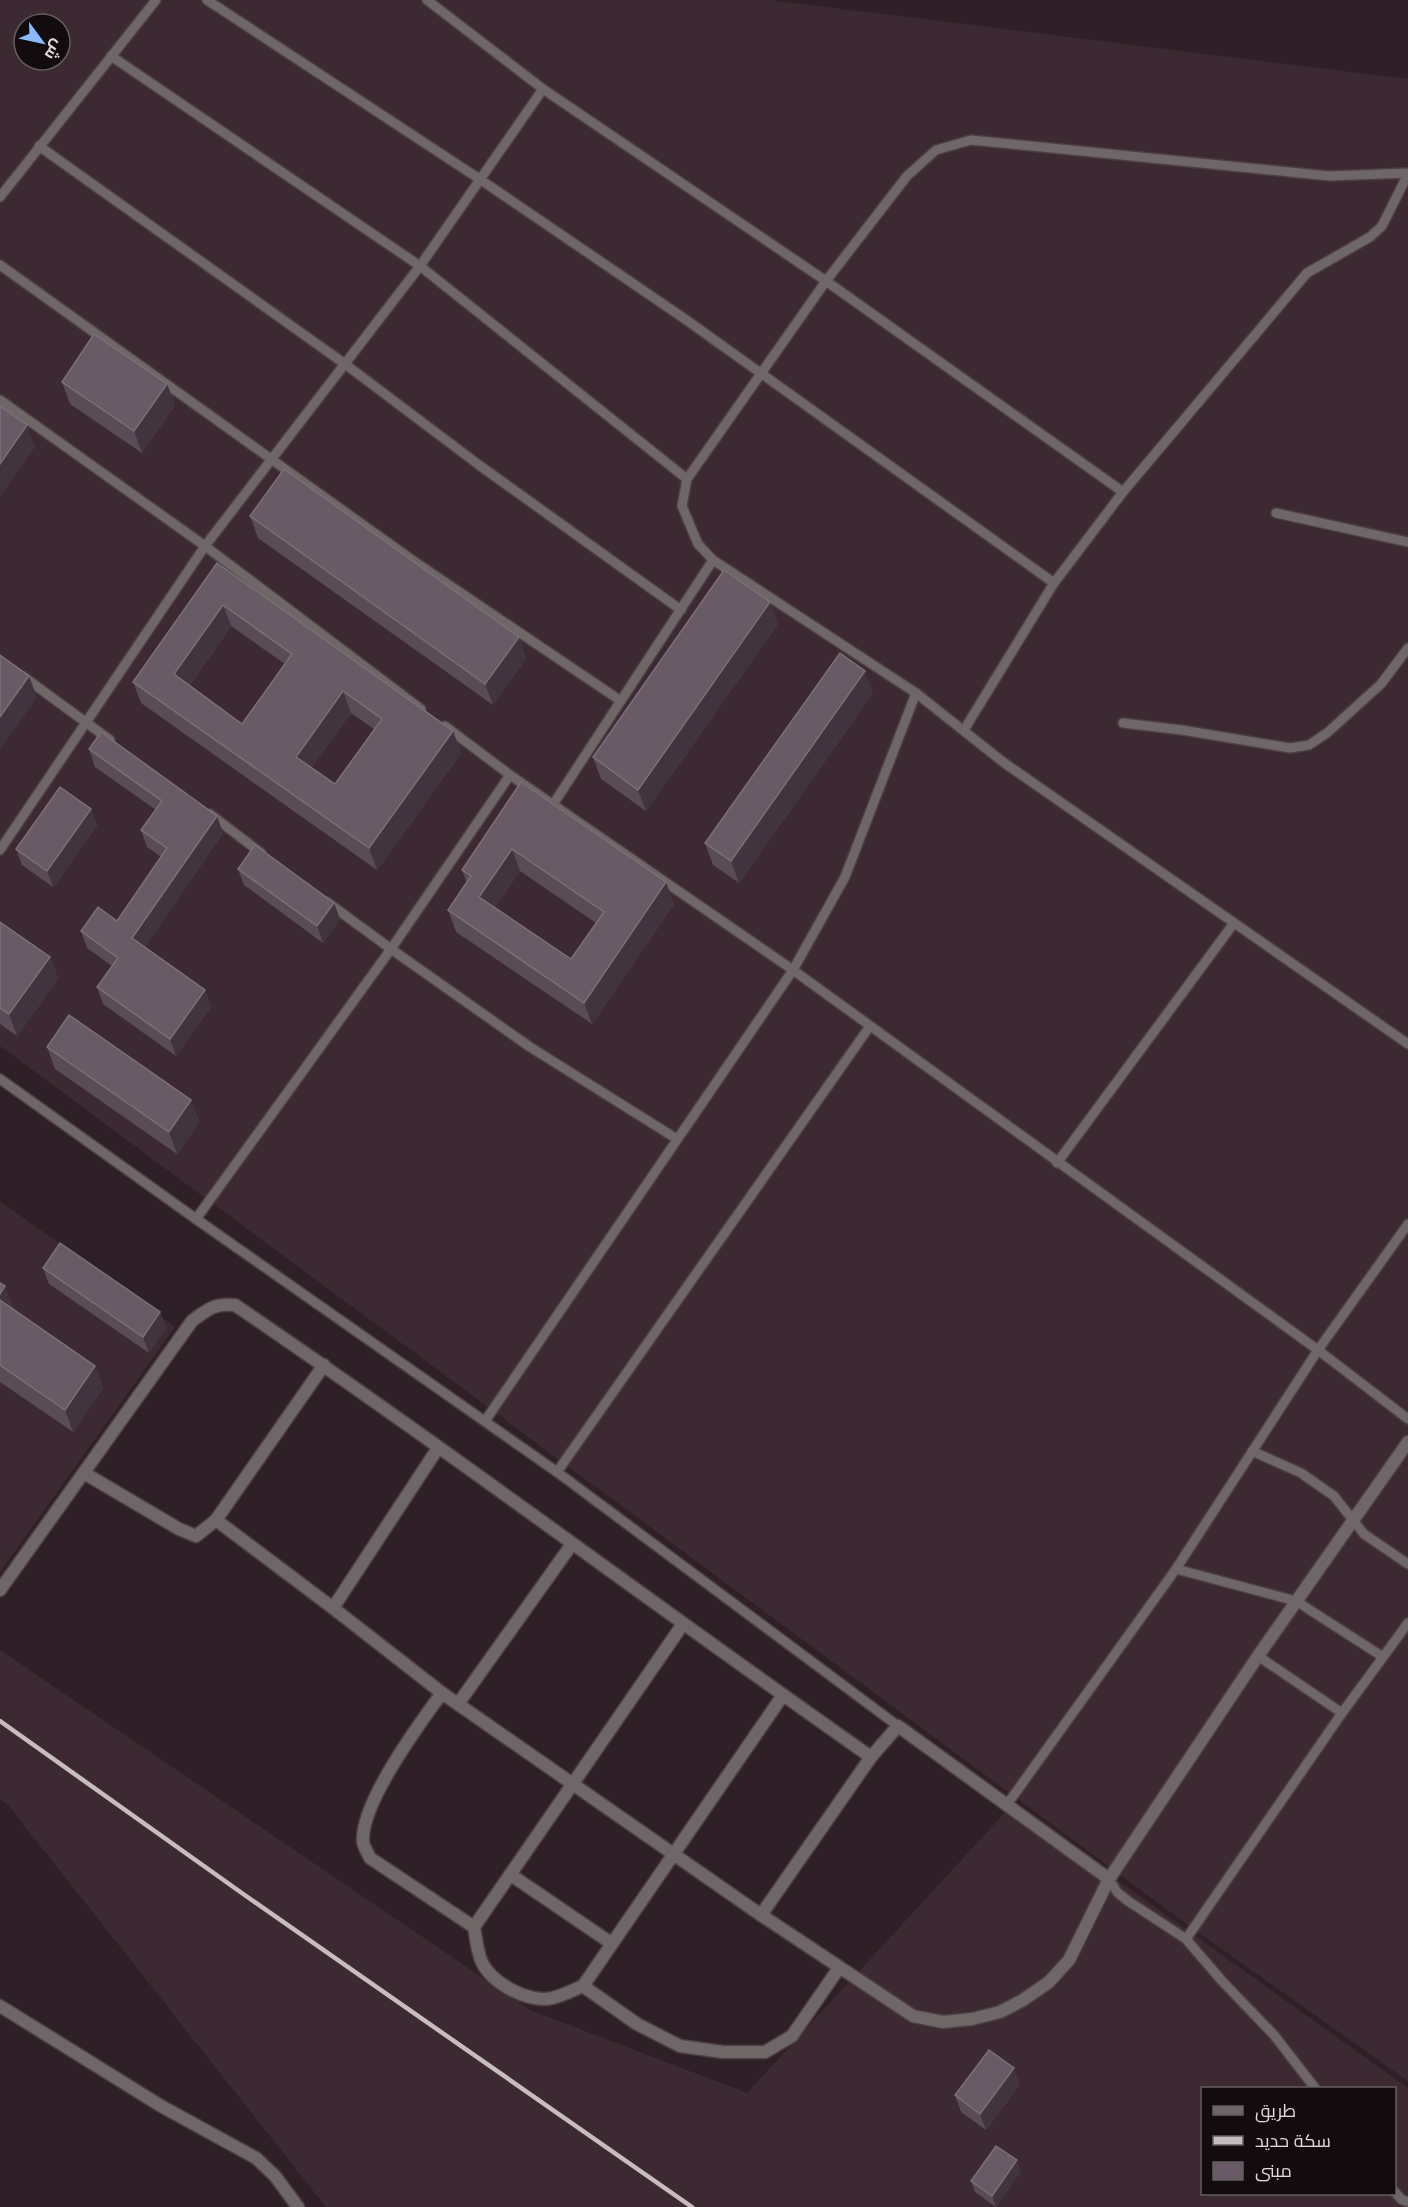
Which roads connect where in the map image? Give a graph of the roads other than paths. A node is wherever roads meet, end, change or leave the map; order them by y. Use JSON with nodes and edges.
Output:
{"nodes":[{"id":1,"x":156,"y":0,"type":"edge"},
{"id":2,"x":207,"y":0,"type":"edge"},
{"id":3,"x":427,"y":0,"type":"edge"},
{"id":4,"x":111,"y":56,"type":"junction"},
{"id":5,"x":543,"y":89,"type":"junction"},
{"id":6,"x":39,"y":146,"type":"junction"},
{"id":7,"x":1408,"y":173,"type":"edge"},
{"id":8,"x":481,"y":180,"type":"junction"},
{"id":9,"x":0,"y":197,"type":"edge"},
{"id":10,"x":0,"y":265,"type":"edge"},
{"id":11,"x":420,"y":266,"type":"junction"},
{"id":12,"x":826,"y":281,"type":"junction"},
{"id":13,"x":345,"y":364,"type":"junction"},
{"id":14,"x":761,"y":374,"type":"junction"},
{"id":15,"x":0,"y":400,"type":"edge"},
{"id":16,"x":272,"y":458,"type":"junction"},
{"id":17,"x":687,"y":479,"type":"junction"},
{"id":18,"x":1123,"y":492,"type":"junction"},
{"id":19,"x":1276,"y":513,"type":"dead end"},
{"id":20,"x":1408,"y":542,"type":"edge"},
{"id":21,"x":205,"y":546,"type":"junction"},
{"id":22,"x":713,"y":560,"type":"junction"},
{"id":23,"x":1054,"y":583,"type":"junction"},
{"id":24,"x":681,"y":610,"type":"junction"},
{"id":25,"x":1408,"y":648,"type":"edge"},
{"id":26,"x":19,"y":674,"type":"edge"},
{"id":27,"x":916,"y":693,"type":"junction"},
{"id":28,"x":621,"y":702,"type":"junction"},
{"id":29,"x":85,"y":721,"type":"junction"},
{"id":30,"x":1123,"y":723,"type":"dead end"},
{"id":31,"x":964,"y":730,"type":"junction"},
{"id":32,"x":114,"y":743,"type":"edge"},
{"id":33,"x":510,"y":775,"type":"junction"},
{"id":34,"x":554,"y":803,"type":"junction"},
{"id":35,"x":200,"y":807,"type":"edge"},
{"id":36,"x":0,"y":850,"type":"edge"},
{"id":37,"x":267,"y":857,"type":"edge"},
{"id":38,"x":315,"y":892,"type":"edge"},
{"id":39,"x":1234,"y":923,"type":"junction"},
{"id":40,"x":391,"y":949,"type":"junction"},
{"id":41,"x":793,"y":970,"type":"junction"},
{"id":42,"x":870,"y":1026,"type":"junction"},
{"id":43,"x":1408,"y":1044,"type":"edge"},
{"id":44,"x":0,"y":1079,"type":"edge"},
{"id":45,"x":677,"y":1139,"type":"junction"},
{"id":46,"x":1057,"y":1163,"type":"junction"},
{"id":47,"x":196,"y":1219,"type":"junction"},
{"id":48,"x":1408,"y":1224,"type":"edge"},
{"id":49,"x":1318,"y":1350,"type":"junction"},
{"id":50,"x":324,"y":1365,"type":"junction"},
{"id":51,"x":1408,"y":1419,"type":"edge"},
{"id":52,"x":485,"y":1421,"type":"junction"},
{"id":53,"x":1408,"y":1442,"type":"edge"},
{"id":54,"x":438,"y":1448,"type":"junction"},
{"id":55,"x":1252,"y":1451,"type":"junction"},
{"id":56,"x":557,"y":1472,"type":"junction"},
{"id":57,"x":84,"y":1473,"type":"junction"},
{"id":58,"x":216,"y":1520,"type":"junction"},
{"id":59,"x":1352,"y":1521,"type":"junction"},
{"id":60,"x":572,"y":1544,"type":"junction"},
{"id":61,"x":1408,"y":1564,"type":"edge"},
{"id":62,"x":1176,"y":1569,"type":"junction"},
{"id":63,"x":0,"y":1590,"type":"edge"},
{"id":64,"x":1296,"y":1602,"type":"junction"},
{"id":65,"x":333,"y":1608,"type":"junction"},
{"id":66,"x":1408,"y":1623,"type":"edge"},
{"id":67,"x":683,"y":1624,"type":"junction"},
{"id":68,"x":1258,"y":1656,"type":"junction"},
{"id":69,"x":1383,"y":1657,"type":"junction"},
{"id":70,"x":442,"y":1693,"type":"junction"},
{"id":71,"x":783,"y":1695,"type":"junction"},
{"id":72,"x":458,"y":1704,"type":"junction"},
{"id":73,"x":1342,"y":1713,"type":"junction"},
{"id":74,"x":898,"y":1726,"type":"junction"},
{"id":75,"x":871,"y":1756,"type":"junction"},
{"id":76,"x":574,"y":1784,"type":"junction"},
{"id":77,"x":1006,"y":1806,"type":"junction"},
{"id":78,"x":673,"y":1854,"type":"junction"},
{"id":79,"x":511,"y":1875,"type":"junction"},
{"id":80,"x":1109,"y":1879,"type":"junction"},
{"id":81,"x":761,"y":1915,"type":"junction"},
{"id":82,"x":474,"y":1927,"type":"junction"},
{"id":83,"x":1186,"y":1939,"type":"junction"},
{"id":84,"x":611,"y":1943,"type":"junction"},
{"id":85,"x":839,"y":1968,"type":"junction"},
{"id":86,"x":583,"y":1986,"type":"junction"},
{"id":87,"x":0,"y":2007,"type":"edge"},
{"id":88,"x":1314,"y":2087,"type":"edge"},
{"id":89,"x":1396,"y":2192,"type":"edge"},
{"id":90,"x":1408,"y":2202,"type":"edge"},
{"id":91,"x":298,"y":2207,"type":"edge"}],
"edges":[{"from":1,"to":4,"type":"lane"},
{"from":2,"to":8,"type":"lane"},
{"from":3,"to":5,"type":"lane"},
{"from":4,"to":6,"type":"lane"},
{"from":4,"to":11,"type":"lane"},
{"from":5,"to":8,"type":"lane"},
{"from":5,"to":12,"type":"lane"},
{"from":6,"to":9,"type":"lane"},
{"from":6,"to":13,"type":"lane"},
{"from":7,"to":12,"type":"lane"},
{"from":7,"to":18,"type":"lane"},
{"from":8,"to":11,"type":"lane"},
{"from":8,"to":14,"type":"lane"},
{"from":10,"to":16,"type":"lane"},
{"from":11,"to":13,"type":"lane"},
{"from":11,"to":17,"type":"lane"},
{"from":12,"to":14,"type":"lane"},
{"from":12,"to":18,"type":"lane"},
{"from":13,"to":16,"type":"lane"},
{"from":13,"to":24,"type":"lane"},
{"from":14,"to":17,"type":"lane"},
{"from":14,"to":23,"type":"lane"},
{"from":15,"to":21,"type":"lane"},
{"from":16,"to":21,"type":"lane"},
{"from":16,"to":28,"type":"lane"},
{"from":17,"to":22,"type":"lane"},
{"from":18,"to":23,"type":"lane"},
{"from":19,"to":20,"type":"lane"},
{"from":21,"to":29,"type":"lane"},
{"from":21,"to":33,"type":"lane"},
{"from":22,"to":24,"type":"lane"},
{"from":22,"to":27,"type":"lane"},
{"from":23,"to":31,"type":"lane"},
{"from":24,"to":28,"type":"lane"},
{"from":25,"to":30,"type":"lane"},
{"from":26,"to":29,"type":"lane"},
{"from":27,"to":31,"type":"lane"},
{"from":27,"to":41,"type":"lane"},
{"from":28,"to":34,"type":"lane"},
{"from":29,"to":32,"type":"lane"},
{"from":29,"to":36,"type":"lane"},
{"from":31,"to":39,"type":"lane"},
{"from":33,"to":34,"type":"lane"},
{"from":33,"to":40,"type":"lane"},
{"from":34,"to":41,"type":"lane"},
{"from":35,"to":37,"type":"lane"},
{"from":38,"to":40,"type":"lane"},
{"from":39,"to":43,"type":"lane"},
{"from":39,"to":46,"type":"lane"},
{"from":40,"to":45,"type":"lane"},
{"from":40,"to":47,"type":"lane"},
{"from":41,"to":42,"type":"lane"},
{"from":41,"to":45,"type":"lane"},
{"from":42,"to":46,"type":"lane"},
{"from":42,"to":56,"type":"lane"},
{"from":44,"to":47,"type":"lane"},
{"from":45,"to":52,"type":"lane"},
{"from":46,"to":49,"type":"lane"},
{"from":47,"to":52,"type":"lane"},
{"from":48,"to":49,"type":"lane"},
{"from":49,"to":51,"type":"lane"},
{"from":49,"to":55,"type":"lane"},
{"from":50,"to":54,"type":"street"},
{"from":50,"to":57,"type":"street"},
{"from":50,"to":58,"type":"street"},
{"from":52,"to":56,"type":"lane"},
{"from":53,"to":59,"type":"street"},
{"from":54,"to":60,"type":"street"},
{"from":54,"to":65,"type":"street"},
{"from":55,"to":59,"type":"lane"},
{"from":55,"to":62,"type":"lane"},
{"from":56,"to":74,"type":"lane"},
{"from":57,"to":58,"type":"street"},
{"from":57,"to":63,"type":"street"},
{"from":58,"to":65,"type":"street"},
{"from":59,"to":61,"type":"lane"},
{"from":59,"to":64,"type":"street"},
{"from":60,"to":67,"type":"street"},
{"from":60,"to":72,"type":"street"},
{"from":62,"to":64,"type":"lane"},
{"from":62,"to":77,"type":"lane"},
{"from":64,"to":68,"type":"street"},
{"from":64,"to":69,"type":"lane"},
{"from":65,"to":70,"type":"street"},
{"from":66,"to":69,"type":"lane"},
{"from":67,"to":71,"type":"street"},
{"from":67,"to":76,"type":"street"},
{"from":68,"to":73,"type":"lane"},
{"from":68,"to":80,"type":"street"},
{"from":69,"to":73,"type":"lane"},
{"from":70,"to":72,"type":"street"},
{"from":70,"to":82,"type":"street"},
{"from":71,"to":75,"type":"street"},
{"from":71,"to":78,"type":"street"},
{"from":72,"to":76,"type":"street"},
{"from":73,"to":83,"type":"lane"},
{"from":74,"to":75,"type":"street"},
{"from":74,"to":77,"type":"street"},
{"from":75,"to":81,"type":"street"},
{"from":76,"to":78,"type":"street"},
{"from":76,"to":79,"type":"street"},
{"from":77,"to":80,"type":"street"},
{"from":78,"to":81,"type":"street"},
{"from":78,"to":84,"type":"street"},
{"from":79,"to":82,"type":"street"},
{"from":79,"to":84,"type":"street"},
{"from":80,"to":83,"type":"lane"},
{"from":80,"to":85,"type":"street"},
{"from":81,"to":85,"type":"street"},
{"from":82,"to":86,"type":"street"},
{"from":83,"to":88,"type":"lane"},
{"from":84,"to":86,"type":"street"},
{"from":85,"to":86,"type":"street"},
{"from":87,"to":91,"type":"street"},
{"from":89,"to":90,"type":"lane"}]}
